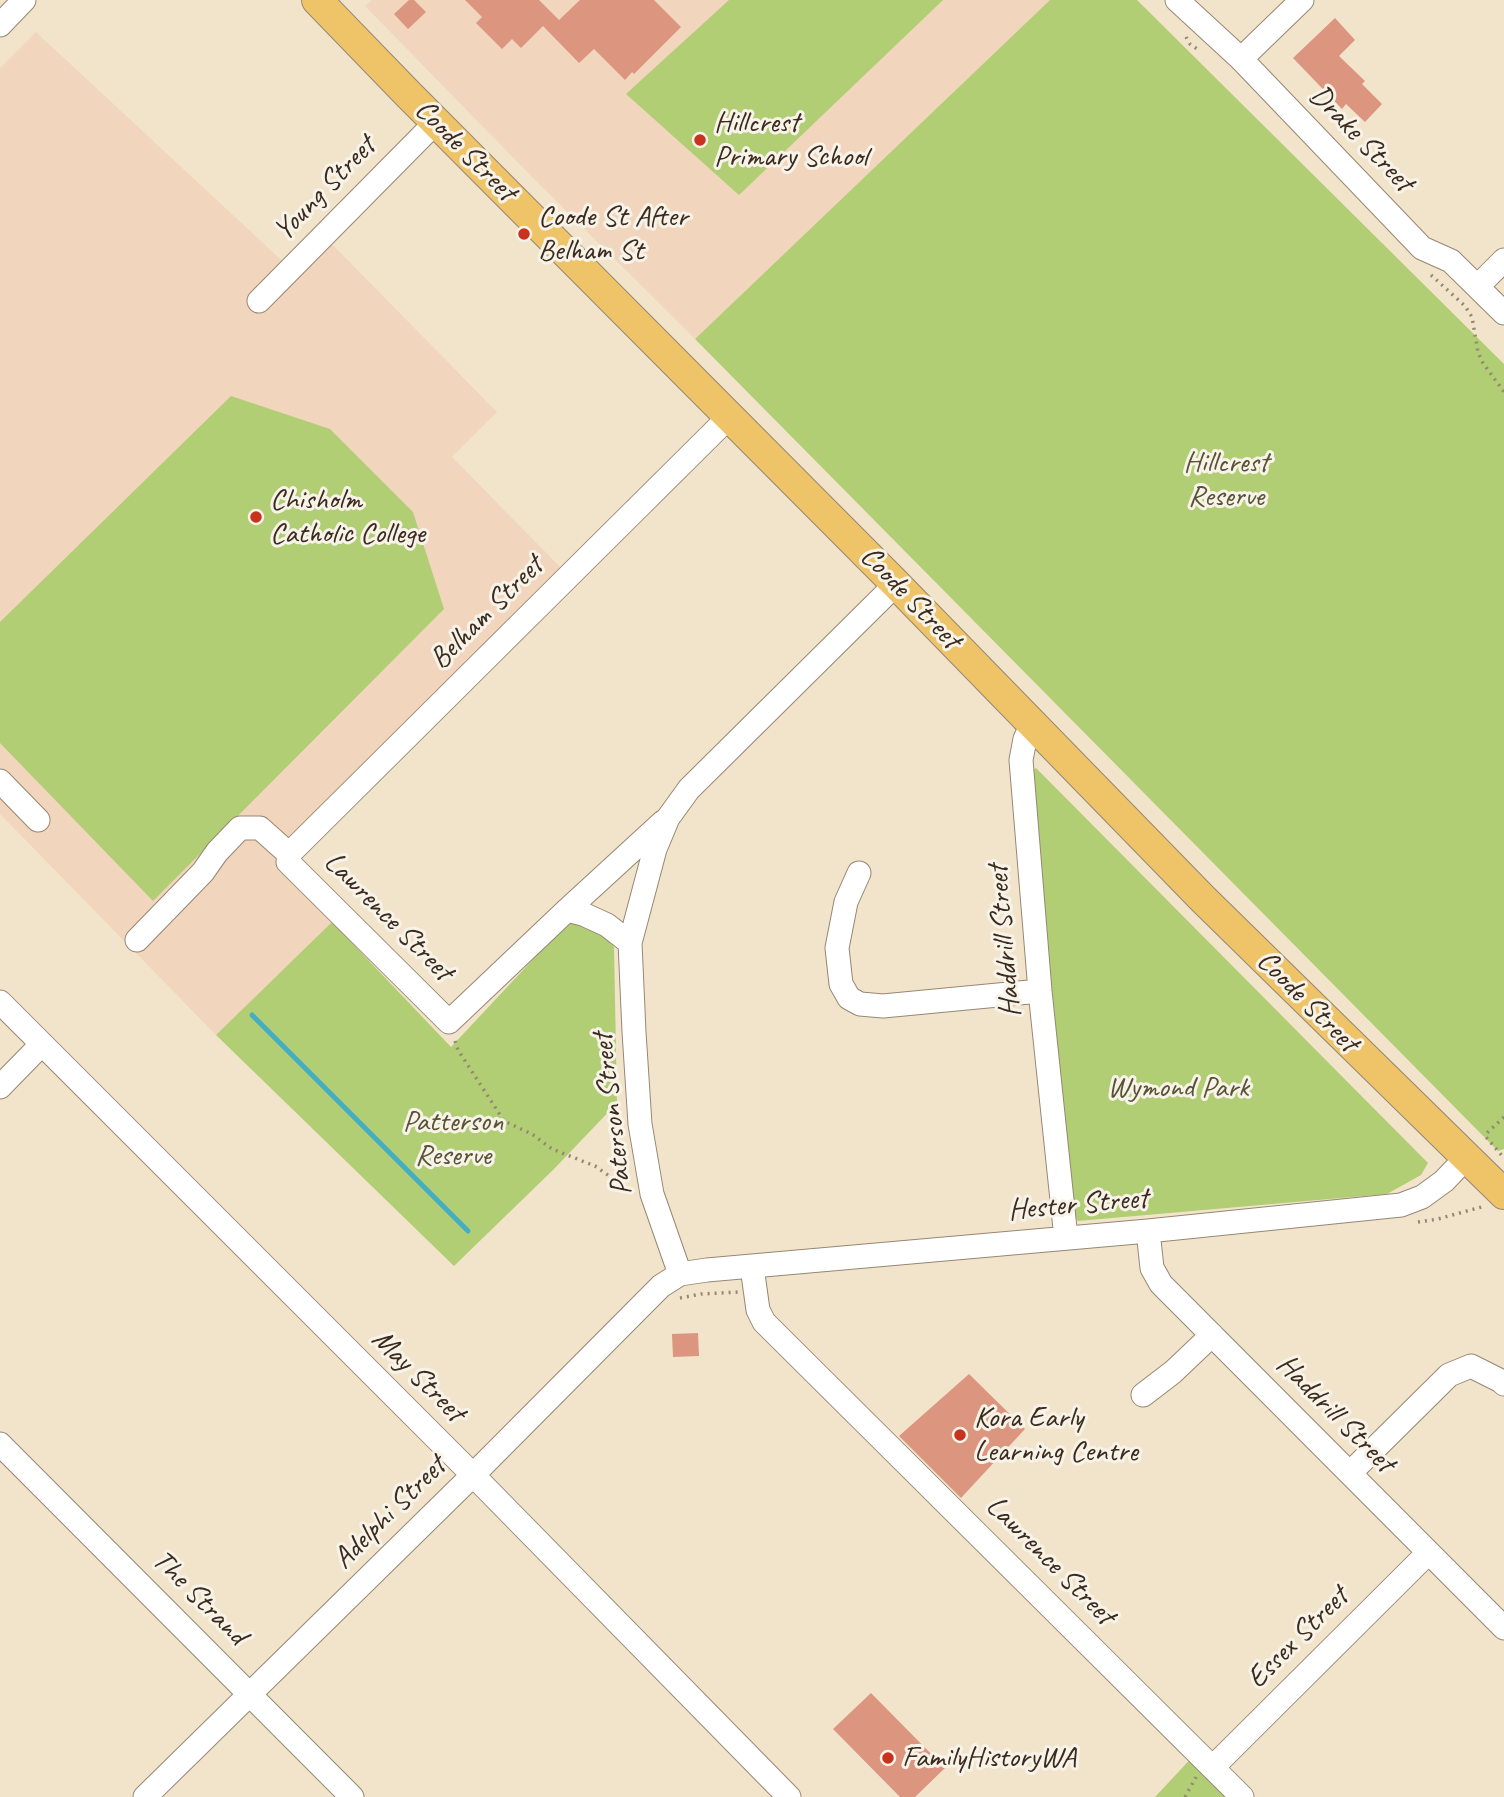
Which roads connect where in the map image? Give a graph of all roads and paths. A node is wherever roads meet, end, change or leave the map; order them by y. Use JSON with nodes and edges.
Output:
{"nodes":[{"id":1,"x":24,"y":0,"type":"edge"},
{"id":2,"x":1177,"y":0,"type":"edge"},
{"id":3,"x":1302,"y":0,"type":"edge"},
{"id":4,"x":324,"y":2,"type":"edge"},
{"id":5,"x":0,"y":25,"type":"edge"},
{"id":6,"x":1241,"y":59,"type":"junction"},
{"id":7,"x":436,"y":121,"type":"junction"},
{"id":8,"x":1504,"y":260,"type":"edge"},
{"id":9,"x":1478,"y":286,"type":"junction"},
{"id":10,"x":259,"y":301,"type":"dead end"},
{"id":11,"x":1504,"y":313,"type":"edge"},
{"id":12,"x":730,"y":416,"type":"junction"},
{"id":13,"x":896,"y":584,"type":"junction"},
{"id":14,"x":1032,"y":724,"type":"junction"},
{"id":15,"x":0,"y":781,"type":"edge"},
{"id":16,"x":667,"y":817,"type":"junction"},
{"id":17,"x":38,"y":820,"type":"dead end"},
{"id":18,"x":289,"y":854,"type":"junction"},
{"id":19,"x":859,"y":873,"type":"dead end"},
{"id":20,"x":567,"y":910,"type":"junction"},
{"id":21,"x":137,"y":940,"type":"dead end"},
{"id":22,"x":630,"y":943,"type":"junction"},
{"id":23,"x":1040,"y":991,"type":"junction"},
{"id":24,"x":0,"y":1002,"type":"edge"},
{"id":25,"x":449,"y":1022,"type":"junction"},
{"id":26,"x":42,"y":1044,"type":"junction"},
{"id":27,"x":0,"y":1087,"type":"edge"},
{"id":28,"x":1504,"y":1117,"type":"edge"},
{"id":29,"x":1466,"y":1158,"type":"junction"},
{"id":30,"x":1504,"y":1158,"type":"edge"},
{"id":31,"x":652,"y":1194,"type":"junction"},
{"id":32,"x":1504,"y":1194,"type":"edge"},
{"id":33,"x":1149,"y":1231,"type":"junction"},
{"id":34,"x":1066,"y":1238,"type":"junction"},
{"id":35,"x":752,"y":1267,"type":"junction"},
{"id":36,"x":680,"y":1274,"type":"junction"},
{"id":37,"x":1212,"y":1335,"type":"junction"},
{"id":38,"x":1504,"y":1384,"type":"edge"},
{"id":39,"x":1143,"y":1395,"type":"dead end"},
{"id":40,"x":0,"y":1444,"type":"edge"},
{"id":41,"x":1350,"y":1473,"type":"junction"},
{"id":42,"x":473,"y":1475,"type":"junction"},
{"id":43,"x":1428,"y":1553,"type":"junction"},
{"id":44,"x":1504,"y":1628,"type":"edge"},
{"id":45,"x":251,"y":1695,"type":"junction"},
{"id":46,"x":1213,"y":1767,"type":"junction"},
{"id":47,"x":145,"y":1797,"type":"edge"},
{"id":48,"x":352,"y":1797,"type":"edge"},
{"id":49,"x":789,"y":1797,"type":"edge"},
{"id":50,"x":1242,"y":1797,"type":"edge"}],
"edges":[{"from":1,"to":5,"type":"street"},
{"from":2,"to":6,"type":"street","name":"Drake Street"},
{"from":3,"to":6,"type":"street"},
{"from":4,"to":7,"type":"main road","name":"Coode Street"},
{"from":6,"to":9,"type":"street","name":"Drake Street"},
{"from":7,"to":10,"type":"street","name":"Young Street"},
{"from":7,"to":12,"type":"main road","name":"Coode Street"},
{"from":8,"to":9,"type":"street"},
{"from":9,"to":11,"type":"street","name":"Drake Street"},
{"from":12,"to":13,"type":"main road","name":"Coode Street"},
{"from":12,"to":18,"type":"street","name":"Belham Street"},
{"from":13,"to":14,"type":"main road","name":"Coode Street"},
{"from":13,"to":16,"type":"street","name":"Paterson Street"},
{"from":14,"to":23,"type":"street","name":"Haddrill Street"},
{"from":14,"to":29,"type":"main road","name":"Coode Street"},
{"from":15,"to":17,"type":"street"},
{"from":16,"to":20,"type":"street","name":"Paterson Street"},
{"from":16,"to":22,"type":"street","name":"Paterson Street"},
{"from":18,"to":21,"type":"street"},
{"from":18,"to":25,"type":"street","name":"Lawrence Street"},
{"from":19,"to":23,"type":"street"},
{"from":20,"to":22,"type":"street"},
{"from":20,"to":25,"type":"street","name":"Paterson Street"},
{"from":22,"to":31,"type":"street","name":"Paterson Street"},
{"from":23,"to":34,"type":"street","name":"Haddrill Street"},
{"from":24,"to":26,"type":"street","name":"May Street"},
{"from":25,"to":31,"type":"path"},
{"from":26,"to":27,"type":"street"},
{"from":26,"to":42,"type":"street","name":"May Street"},
{"from":28,"to":30,"type":"path"},
{"from":29,"to":32,"type":"main road","name":"Coode Street"},
{"from":29,"to":33,"type":"street","name":"Hester Street"},
{"from":31,"to":36,"type":"street","name":"Paterson Street"},
{"from":33,"to":34,"type":"street","name":"Hester Street"},
{"from":33,"to":37,"type":"street","name":"Haddrill Street"},
{"from":34,"to":35,"type":"street","name":"Hester Street"},
{"from":35,"to":36,"type":"street","name":"Hester Street"},
{"from":35,"to":46,"type":"street","name":"Lawrence Street"},
{"from":36,"to":42,"type":"street","name":"Adelphi Street"},
{"from":37,"to":39,"type":"street"},
{"from":37,"to":41,"type":"street","name":"Haddrill Street"},
{"from":38,"to":41,"type":"street"},
{"from":40,"to":45,"type":"street","name":"The Strand"},
{"from":41,"to":43,"type":"street","name":"Haddrill Street"},
{"from":42,"to":45,"type":"street","name":"Adelphi Street"},
{"from":42,"to":49,"type":"street","name":"May Street"},
{"from":43,"to":44,"type":"street","name":"Haddrill Street"},
{"from":43,"to":46,"type":"street","name":"Essex Street"},
{"from":45,"to":47,"type":"street","name":"Adelphi Street"},
{"from":45,"to":48,"type":"street","name":"The Strand"},
{"from":46,"to":50,"type":"street","name":"Lawrence Street"}]}
